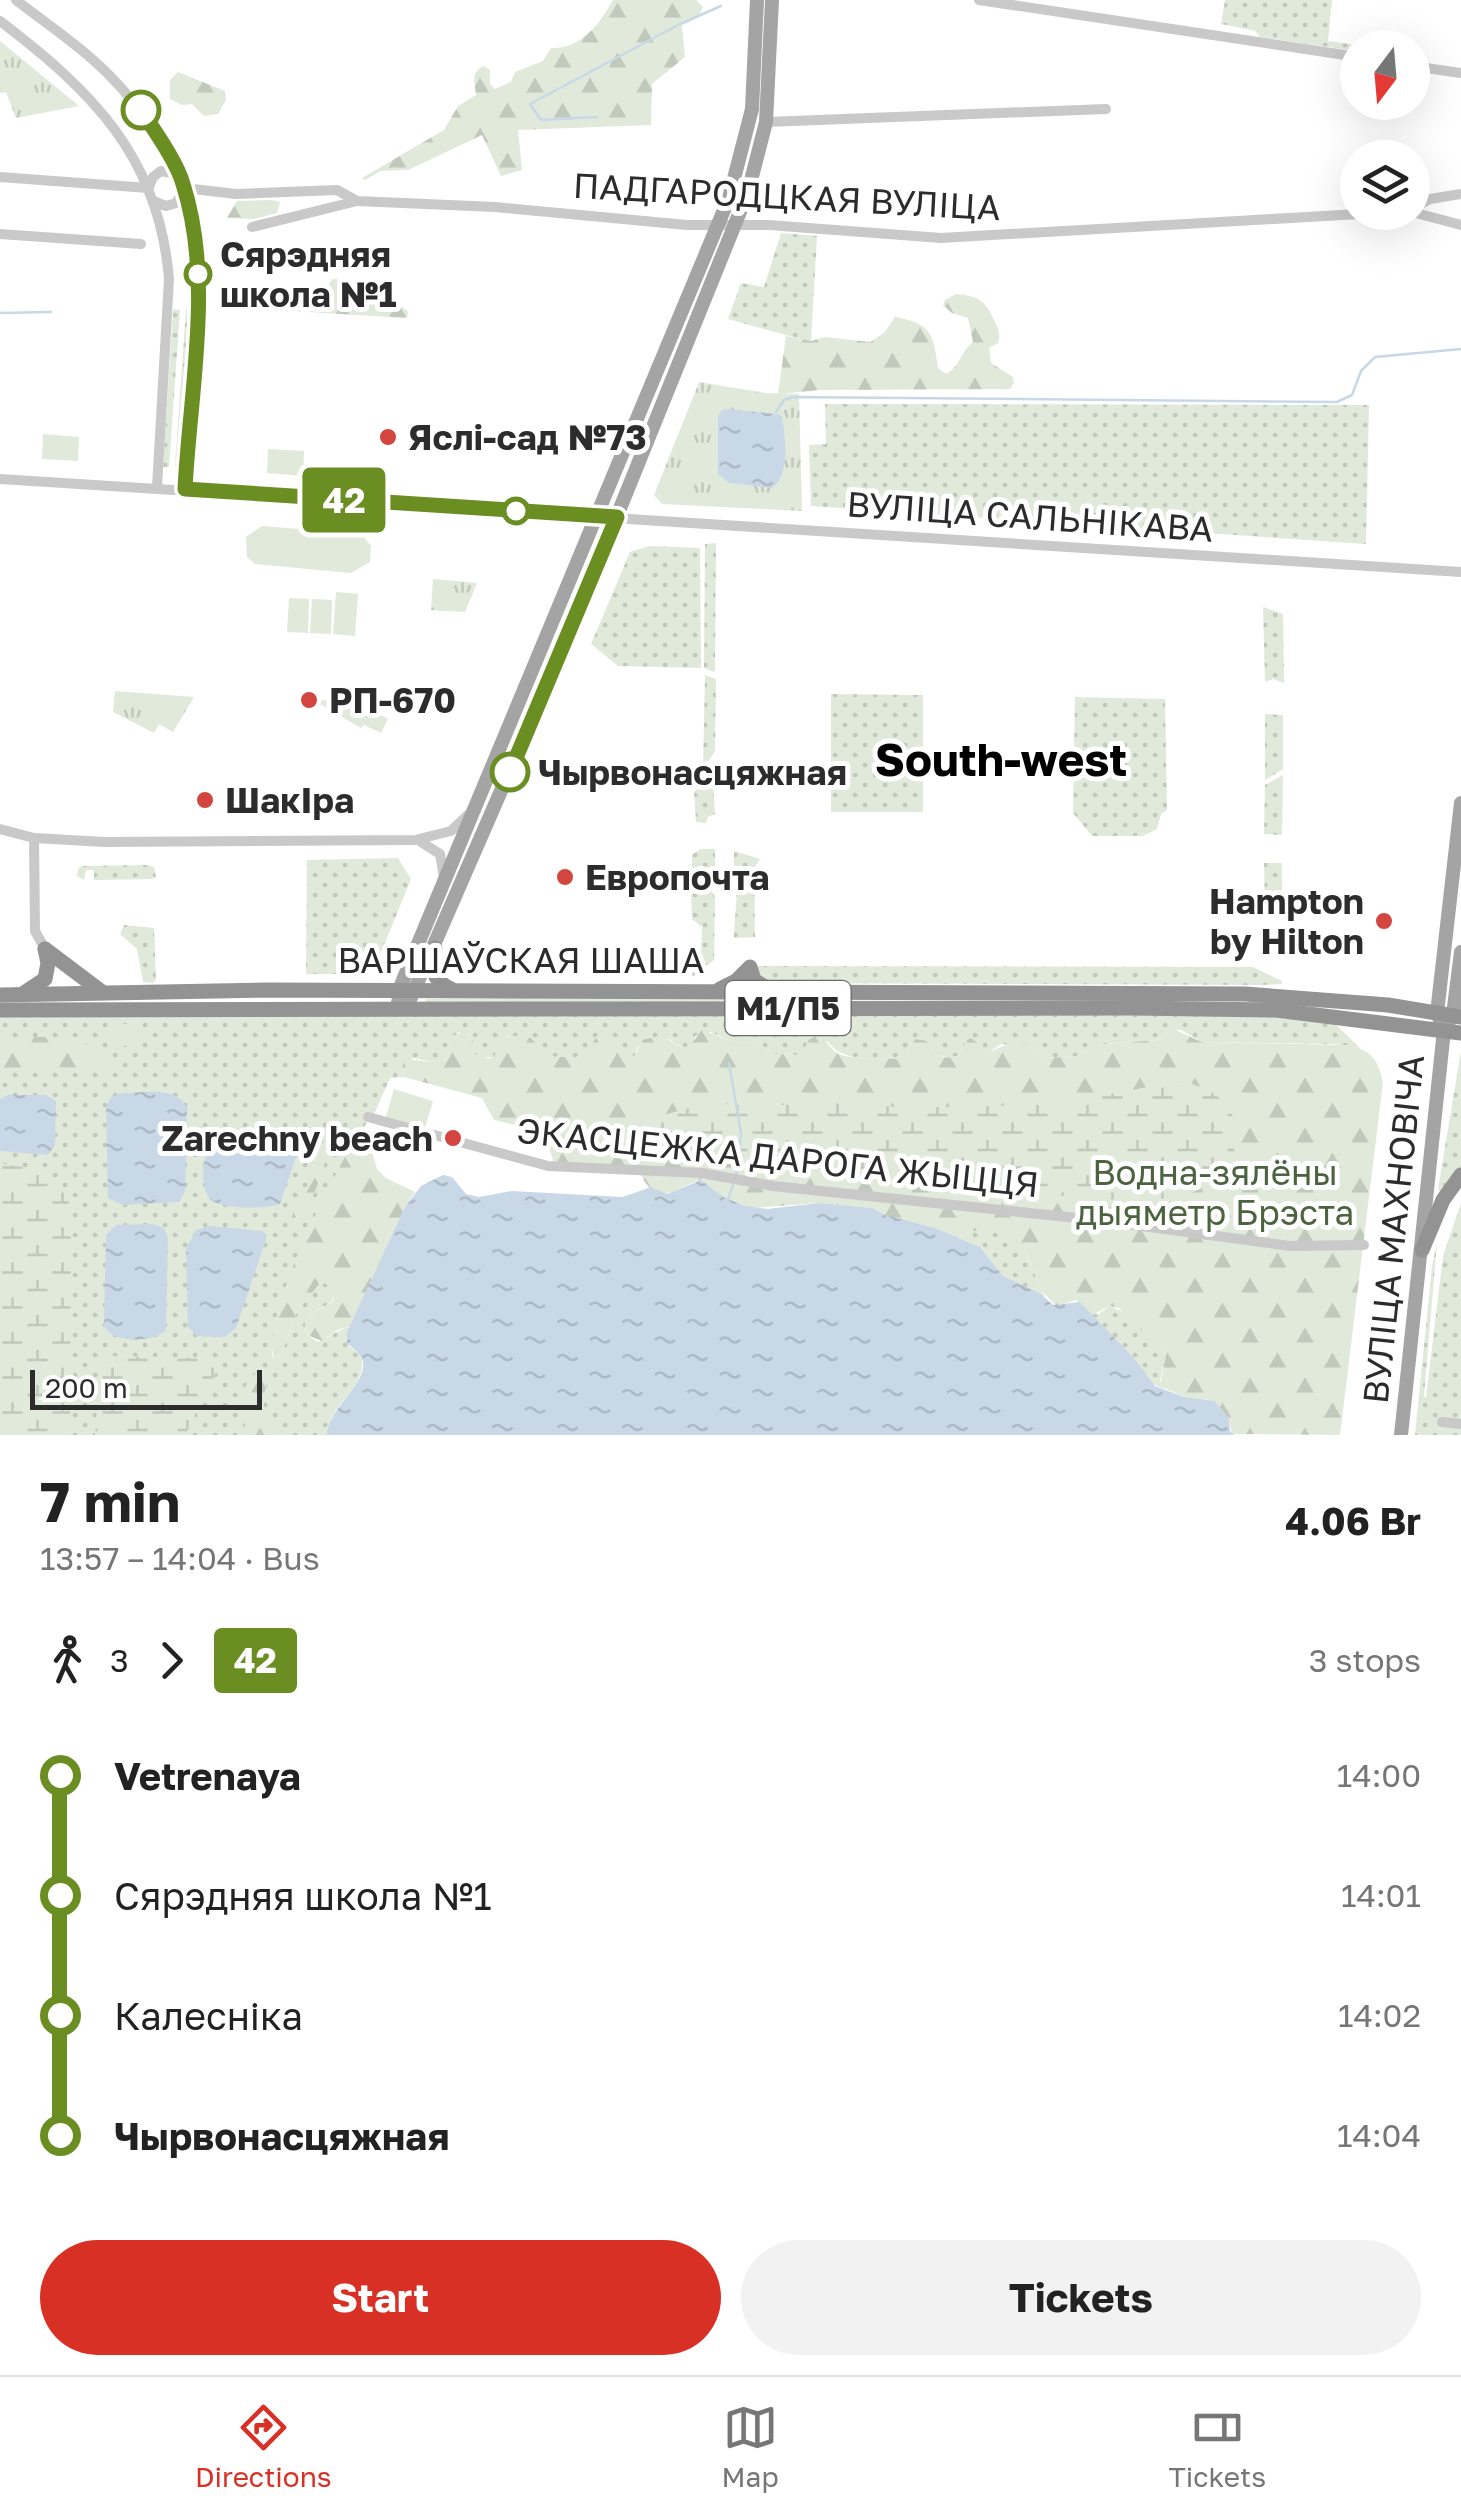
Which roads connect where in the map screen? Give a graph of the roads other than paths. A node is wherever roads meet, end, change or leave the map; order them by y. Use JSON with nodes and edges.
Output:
{"nodes":[{"id":1,"x":16,"y":0,"type":"edge"},
{"id":2,"x":757,"y":0,"type":"edge"},
{"id":3,"x":772,"y":0,"type":"edge"},
{"id":4,"x":980,"y":0,"type":"edge"},
{"id":5,"x":0,"y":21,"type":"edge"},
{"id":6,"x":57,"y":32,"type":"junction"},
{"id":7,"x":42,"y":54,"type":"junction"},
{"id":8,"x":1340,"y":54,"type":"edge"},
{"id":9,"x":1430,"y":69,"type":"edge"},
{"id":10,"x":1461,"y":73,"type":"edge"},
{"id":11,"x":1106,"y":109,"type":"dead end"},
{"id":12,"x":766,"y":122,"type":"junction"},
{"id":13,"x":0,"y":177,"type":"edge"},
{"id":14,"x":182,"y":183,"type":"junction"},
{"id":15,"x":148,"y":188,"type":"junction"},
{"id":16,"x":1461,"y":194,"type":"edge"},
{"id":17,"x":357,"y":200,"type":"junction"},
{"id":18,"x":1430,"y":200,"type":"edge"},
{"id":19,"x":156,"y":202,"type":"junction"},
{"id":20,"x":1340,"y":215,"type":"edge"},
{"id":21,"x":1430,"y":216,"type":"edge"},
{"id":22,"x":735,"y":225,"type":"junction"},
{"id":23,"x":1461,"y":225,"type":"edge"},
{"id":24,"x":718,"y":226,"type":"junction"},
{"id":25,"x":252,"y":227,"type":"dead end"},
{"id":26,"x":0,"y":234,"type":"edge"},
{"id":27,"x":142,"y":244,"type":"dead end"},
{"id":28,"x":0,"y":478,"type":"edge"},
{"id":29,"x":156,"y":487,"type":"junction"},
{"id":30,"x":185,"y":489,"type":"junction"},
{"id":31,"x":596,"y":516,"type":"junction"},
{"id":32,"x":617,"y":517,"type":"junction"},
{"id":33,"x":1461,"y":572,"type":"edge"},
{"id":34,"x":1461,"y":804,"type":"edge"},
{"id":35,"x":475,"y":808,"type":"junction"},
{"id":36,"x":0,"y":828,"type":"edge"},
{"id":37,"x":34,"y":838,"type":"junction"},
{"id":38,"x":415,"y":840,"type":"junction"},
{"id":39,"x":443,"y":884,"type":"junction"},
{"id":40,"x":435,"y":948,"type":"junction"},
{"id":41,"x":45,"y":949,"type":"junction"},
{"id":42,"x":1461,"y":952,"type":"edge"},
{"id":43,"x":135,"y":976,"type":"dead end"},
{"id":44,"x":165,"y":978,"type":"dead end"},
{"id":45,"x":408,"y":990,"type":"junction"},
{"id":46,"x":455,"y":990,"type":"junction"},
{"id":47,"x":770,"y":990,"type":"junction"},
{"id":48,"x":716,"y":991,"type":"junction"},
{"id":49,"x":189,"y":992,"type":"junction"},
{"id":50,"x":109,"y":993,"type":"junction"},
{"id":51,"x":0,"y":994,"type":"edge"},
{"id":52,"x":20,"y":994,"type":"junction"},
{"id":53,"x":1094,"y":1000,"type":"junction"},
{"id":54,"x":1133,"y":1000,"type":"junction"},
{"id":55,"x":402,"y":1009,"type":"junction"},
{"id":56,"x":0,"y":1010,"type":"edge"},
{"id":57,"x":1450,"y":1015,"type":"edge"},
{"id":58,"x":1444,"y":1030,"type":"junction"},
{"id":59,"x":1461,"y":1033,"type":"edge"},
{"id":60,"x":368,"y":1117,"type":"dead end"},
{"id":61,"x":1461,"y":1175,"type":"edge"},
{"id":62,"x":1364,"y":1245,"type":"dead end"},
{"id":63,"x":1422,"y":1250,"type":"junction"},
{"id":64,"x":1442,"y":1422,"type":"dead end"},
{"id":65,"x":1461,"y":1424,"type":"edge"},
{"id":66,"x":1401,"y":1435,"type":"edge"}],
"edges":[{"from":1,"to":6,"type":"street"},
{"from":2,"to":24,"type":"main road"},
{"from":3,"to":12,"type":"main road"},
{"from":4,"to":8,"type":"street"},
{"from":5,"to":7,"type":"street"},
{"from":6,"to":7,"type":"street"},
{"from":6,"to":14,"type":"street"},
{"from":7,"to":15,"type":"street"},
{"from":9,"to":10,"type":"street"},
{"from":11,"to":12,"type":"street"},
{"from":12,"to":22,"type":"main road"},
{"from":13,"to":15,"type":"street"},
{"from":14,"to":15,"type":"street"},
{"from":14,"to":17,"type":"street","name":"ПАДГАРОДЦКАЯ ВУЛІЦА"},
{"from":14,"to":19,"type":"street"},
{"from":14,"to":30,"type":"street"},
{"from":15,"to":19,"type":"street"},
{"from":16,"to":18,"type":"street"},
{"from":17,"to":24,"type":"street","name":"ПАДГАРОДЦКАЯ ВУЛІЦА"},
{"from":17,"to":25,"type":"street","name":"ПАДГАРОДЦКАЯ ВУЛІЦА"},
{"from":19,"to":29,"type":"street"},
{"from":20,"to":22,"type":"street","name":"ПАДГАРОДЦКАЯ ВУЛІЦА"},
{"from":21,"to":23,"type":"street"},
{"from":22,"to":24,"type":"street","name":"ПАДГАРОДЦКАЯ ВУЛІЦА"},
{"from":22,"to":32,"type":"main road"},
{"from":24,"to":31,"type":"main road"},
{"from":26,"to":27,"type":"street"},
{"from":28,"to":29,"type":"street","name":"ВУЛІЦА САЛЬНІКАВА"},
{"from":29,"to":30,"type":"street","name":"ВУЛІЦА САЛЬНІКАВА"},
{"from":30,"to":31,"type":"street","name":"ВУЛІЦА САЛЬНІКАВА"},
{"from":31,"to":32,"type":"street","name":"ВУЛІЦА САЛЬНІКАВА"},
{"from":31,"to":35,"type":"main road"},
{"from":32,"to":33,"type":"street","name":"ВУЛІЦА САЛЬНІКАВА"},
{"from":32,"to":40,"type":"main road"},
{"from":34,"to":57,"type":"main road","name":"ВУЛІЦА МАХНОВІЧА"},
{"from":35,"to":38,"type":"street"},
{"from":35,"to":39,"type":"main road"},
{"from":36,"to":37,"type":"street"},
{"from":37,"to":38,"type":"street"},
{"from":37,"to":41,"type":"street"},
{"from":38,"to":39,"type":"street"},
{"from":39,"to":45,"type":"main road"},
{"from":40,"to":45,"type":"main road"},
{"from":40,"to":46,"type":"highway"},
{"from":41,"to":50,"type":"highway"},
{"from":41,"to":52,"type":"highway"},
{"from":42,"to":57,"type":"main road","name":"ВУЛІЦА МАХНОВІЧА"},
{"from":43,"to":50,"type":"highway"},
{"from":44,"to":49,"type":"highway"},
{"from":45,"to":46,"type":"highway","name":"ВАРШАЎСКАЯ ШАША","number":"М1/П5"},
{"from":45,"to":49,"type":"highway","name":"ВАРШАЎСКАЯ ШАША","number":"М1/П5"},
{"from":45,"to":55,"type":"main road"},
{"from":46,"to":48,"type":"highway","name":"ВАРШАЎСКАЯ ШАША","number":"М1/П5"},
{"from":47,"to":48,"type":"highway","name":"ВАРШАЎСКАЯ ШАША","number":"М1/П5"},
{"from":47,"to":48,"type":"highway"},
{"from":47,"to":53,"type":"highway","name":"ВАРШАЎСКАЯ ШАША","number":"М1/П5"},
{"from":49,"to":50,"type":"highway","name":"ВАРШАЎСКАЯ ШАША","number":"М1/П5"},
{"from":50,"to":52,"type":"highway","name":"ВАРШАЎСКАЯ ШАША","number":"М1/П5"},
{"from":51,"to":52,"type":"highway","name":"ВАРШАЎСКАЯ ШАША","number":"М1/П5"},
{"from":53,"to":54,"type":"highway","name":"ВАРШАЎСКАЯ ШАША","number":"М1/П5"},
{"from":53,"to":55,"type":"highway","name":"ВАРШАЎСКАЯ ШАША","number":"М1/П5"},
{"from":54,"to":57,"type":"highway","name":"ВАРШАЎСКАЯ ШАША","number":"М1/П5"},
{"from":54,"to":58,"type":"highway","name":"ВАРШАЎСКАЯ ШАША","number":"М1/П5"},
{"from":55,"to":56,"type":"highway","name":"ВАРШАЎСКАЯ ШАША","number":"М1/П5"},
{"from":57,"to":58,"type":"main road","name":"ВУЛІЦА МАХНОВІЧА"},
{"from":58,"to":59,"type":"highway","name":"ВАРШАЎСКАЯ ШАША","number":"М1/П5"},
{"from":58,"to":63,"type":"main road","name":"ВУЛІЦА МАХНОВІЧА"},
{"from":60,"to":62,"type":"street","name":"ЭКАСЦЕЖКА ДАРОГА ЖЫЦЦЯ"},
{"from":61,"to":63,"type":"highway"},
{"from":63,"to":66,"type":"main road","name":"ВУЛІЦА МАХНОВІЧА"},
{"from":64,"to":65,"type":"street"}]}
